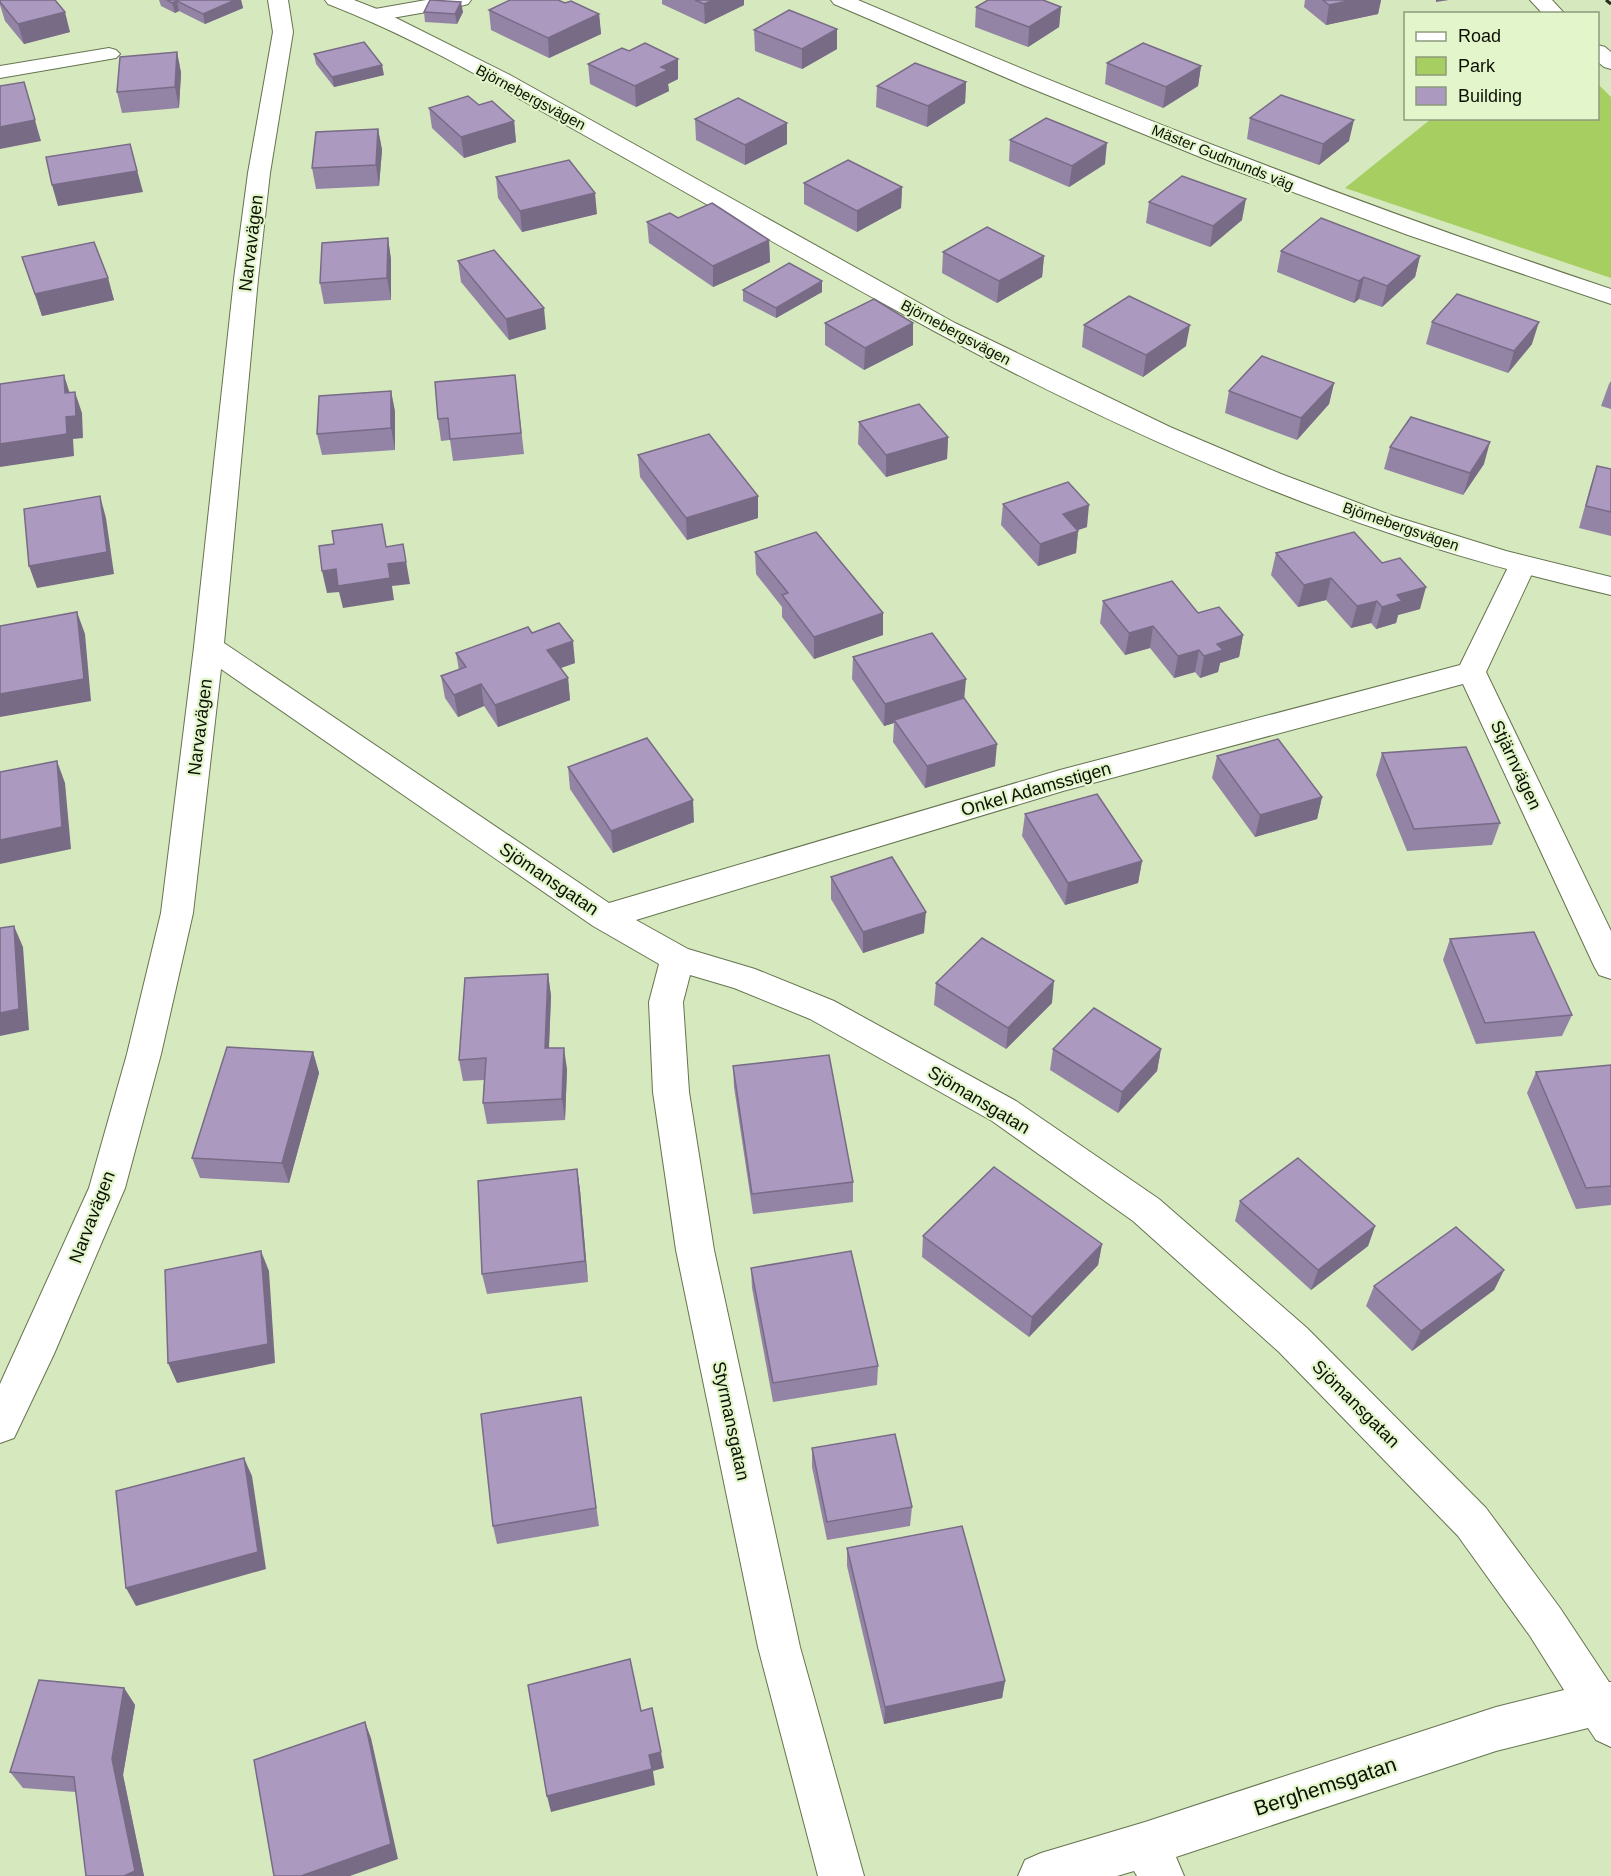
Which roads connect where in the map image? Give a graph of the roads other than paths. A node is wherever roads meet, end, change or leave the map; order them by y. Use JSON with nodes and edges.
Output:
{"nodes":[{"id":1,"x":278,"y":0,"type":"edge"},
{"id":2,"x":335,"y":0,"type":"edge"},
{"id":3,"x":461,"y":0,"type":"edge"},
{"id":4,"x":841,"y":0,"type":"edge"},
{"id":5,"x":1540,"y":0,"type":"edge"},
{"id":6,"x":1553,"y":12,"type":"edge"},
{"id":7,"x":375,"y":15,"type":"junction"},
{"id":8,"x":1599,"y":52,"type":"edge"},
{"id":9,"x":109,"y":54,"type":"dead end"},
{"id":10,"x":1611,"y":63,"type":"edge"},
{"id":11,"x":0,"y":72,"type":"edge"},
{"id":12,"x":1611,"y":297,"type":"edge"},
{"id":13,"x":1522,"y":565,"type":"junction"},
{"id":14,"x":1611,"y":586,"type":"edge"},
{"id":15,"x":209,"y":647,"type":"junction"},
{"id":16,"x":1471,"y":672,"type":"junction"},
{"id":17,"x":605,"y":917,"type":"junction"},
{"id":18,"x":676,"y":959,"type":"junction"},
{"id":19,"x":1611,"y":966,"type":"edge"},
{"id":20,"x":0,"y":1425,"type":"edge"},
{"id":21,"x":1606,"y":1711,"type":"edge"},
{"id":22,"x":1153,"y":1861,"type":"edge"},
{"id":23,"x":841,"y":1876,"type":"edge"},
{"id":24,"x":1041,"y":1876,"type":"edge"}],
"edges":[{"from":1,"to":15,"type":"street","name":"Narvavägen"},
{"from":2,"to":7,"type":"street","name":"Björnebergsvägen"},
{"from":3,"to":7,"type":"street"},
{"from":4,"to":12,"type":"street","name":"Mäster Gudmunds väg"},
{"from":5,"to":6,"type":"street"},
{"from":7,"to":13,"type":"street","name":"Björnebergsvägen"},
{"from":8,"to":10,"type":"street"},
{"from":9,"to":11,"type":"street"},
{"from":13,"to":14,"type":"street","name":"Björnebergsvägen"},
{"from":13,"to":16,"type":"street"},
{"from":15,"to":17,"type":"street","name":"Sjömansgatan"},
{"from":15,"to":20,"type":"street","name":"Narvavägen"},
{"from":16,"to":17,"type":"street","name":"Onkel Adamsstigen"},
{"from":16,"to":19,"type":"street","name":"Stjärnvägen"},
{"from":17,"to":18,"type":"street","name":"Sjömansgatan"},
{"from":18,"to":21,"type":"street","name":"Sjömansgatan"},
{"from":18,"to":23,"type":"street","name":"Styrmansgatan"},
{"from":21,"to":22,"type":"street","name":"Berghemsgatan"},
{"from":22,"to":24,"type":"street","name":"Berghemsgatan"}]}
